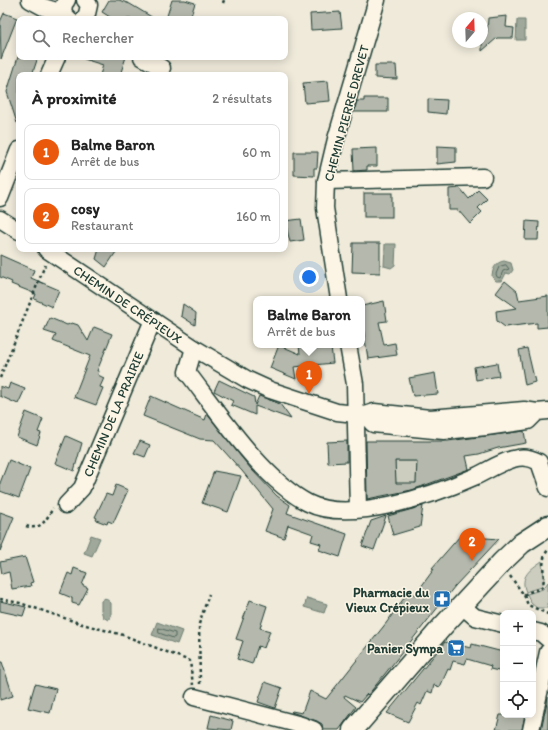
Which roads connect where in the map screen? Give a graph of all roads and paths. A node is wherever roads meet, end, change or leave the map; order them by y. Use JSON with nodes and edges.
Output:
{"nodes":[{"id":1,"x":30,"y":0,"type":"edge"},
{"id":2,"x":84,"y":0,"type":"edge"},
{"id":3,"x":224,"y":0,"type":"edge"},
{"id":4,"x":377,"y":0,"type":"edge"},
{"id":5,"x":222,"y":4,"type":"dead end"},
{"id":6,"x":66,"y":11,"type":"edge"},
{"id":7,"x":86,"y":16,"type":"edge"},
{"id":8,"x":55,"y":60,"type":"edge"},
{"id":9,"x":147,"y":60,"type":"edge"},
{"id":10,"x":162,"y":68,"type":"dead end"},
{"id":11,"x":50,"y":72,"type":"edge"},
{"id":12,"x":16,"y":158,"type":"edge"},
{"id":13,"x":483,"y":177,"type":"dead end"},
{"id":14,"x":326,"y":181,"type":"junction"},
{"id":15,"x":0,"y":198,"type":"edge"},
{"id":16,"x":0,"y":219,"type":"edge"},
{"id":17,"x":16,"y":229,"type":"edge"},
{"id":18,"x":47,"y":252,"type":"edge"},
{"id":19,"x":51,"y":252,"type":"edge"},
{"id":20,"x":340,"y":296,"type":"edge"},
{"id":21,"x":153,"y":320,"type":"junction"},
{"id":22,"x":194,"y":348,"type":"junction"},
{"id":23,"x":349,"y":348,"type":"edge"},
{"id":24,"x":0,"y":378,"type":"edge"},
{"id":25,"x":542,"y":412,"type":"edge"},
{"id":26,"x":360,"y":415,"type":"junction"},
{"id":27,"x":548,"y":488,"type":"edge"},
{"id":28,"x":66,"y":505,"type":"joint"},
{"id":29,"x":358,"y":509,"type":"junction"},
{"id":30,"x":26,"y":526,"type":"dead end"},
{"id":31,"x":548,"y":526,"type":"edge"},
{"id":32,"x":548,"y":550,"type":"edge"},
{"id":33,"x":508,"y":574,"type":"dead end"},
{"id":34,"x":208,"y":594,"type":"dead end"},
{"id":35,"x":524,"y":594,"type":"junction"},
{"id":36,"x":0,"y":599,"type":"edge"},
{"id":37,"x":462,"y":606,"type":"junction"},
{"id":38,"x":548,"y":614,"type":"edge"},
{"id":39,"x":500,"y":623,"type":"edge"},
{"id":40,"x":536,"y":632,"type":"edge"},
{"id":41,"x":548,"y":639,"type":"edge"},
{"id":42,"x":548,"y":652,"type":"edge"},
{"id":43,"x":198,"y":698,"type":"junction"},
{"id":44,"x":314,"y":730,"type":"edge"},
{"id":45,"x":353,"y":730,"type":"edge"},
{"id":46,"x":531,"y":730,"type":"edge"}],
"edges":[{"from":1,"to":6,"type":"street"},
{"from":2,"to":7,"type":"street"},
{"from":3,"to":5,"type":"path"},
{"from":4,"to":14,"type":"street","name":"CHEMIN PIERRE DREVET"},
{"from":8,"to":11,"type":"street"},
{"from":9,"to":10,"type":"street"},
{"from":12,"to":15,"type":"street"},
{"from":13,"to":14,"type":"street"},
{"from":14,"to":20,"type":"street","name":"CHEMIN PIERRE DREVET"},
{"from":16,"to":17,"type":"street"},
{"from":18,"to":24,"type":"path"},
{"from":19,"to":21,"type":"street","name":"CHEMIN DE CRÉPIEUX"},
{"from":21,"to":22,"type":"street","name":"CHEMIN DE CRÉPIEUX"},
{"from":21,"to":28,"type":"street","name":"CHEMIN DE LA PRAIRIE"},
{"from":22,"to":26,"type":"street"},
{"from":22,"to":29,"type":"street","name":"CHEMIN DE CRÉPIEUX"},
{"from":23,"to":26,"type":"street"},
{"from":25,"to":26,"type":"street"},
{"from":26,"to":29,"type":"street"},
{"from":27,"to":29,"type":"street","name":"CHEMIN DE CRÉPIEUX"},
{"from":28,"to":30,"type":"path"},
{"from":31,"to":37,"type":"main road"},
{"from":32,"to":35,"type":"path"},
{"from":33,"to":35,"type":"path"},
{"from":34,"to":43,"type":"path"},
{"from":35,"to":38,"type":"path"},
{"from":36,"to":43,"type":"path"},
{"from":37,"to":39,"type":"street"},
{"from":37,"to":45,"type":"main road"},
{"from":40,"to":41,"type":"street"},
{"from":42,"to":46,"type":"street"},
{"from":43,"to":44,"type":"street"}]}
